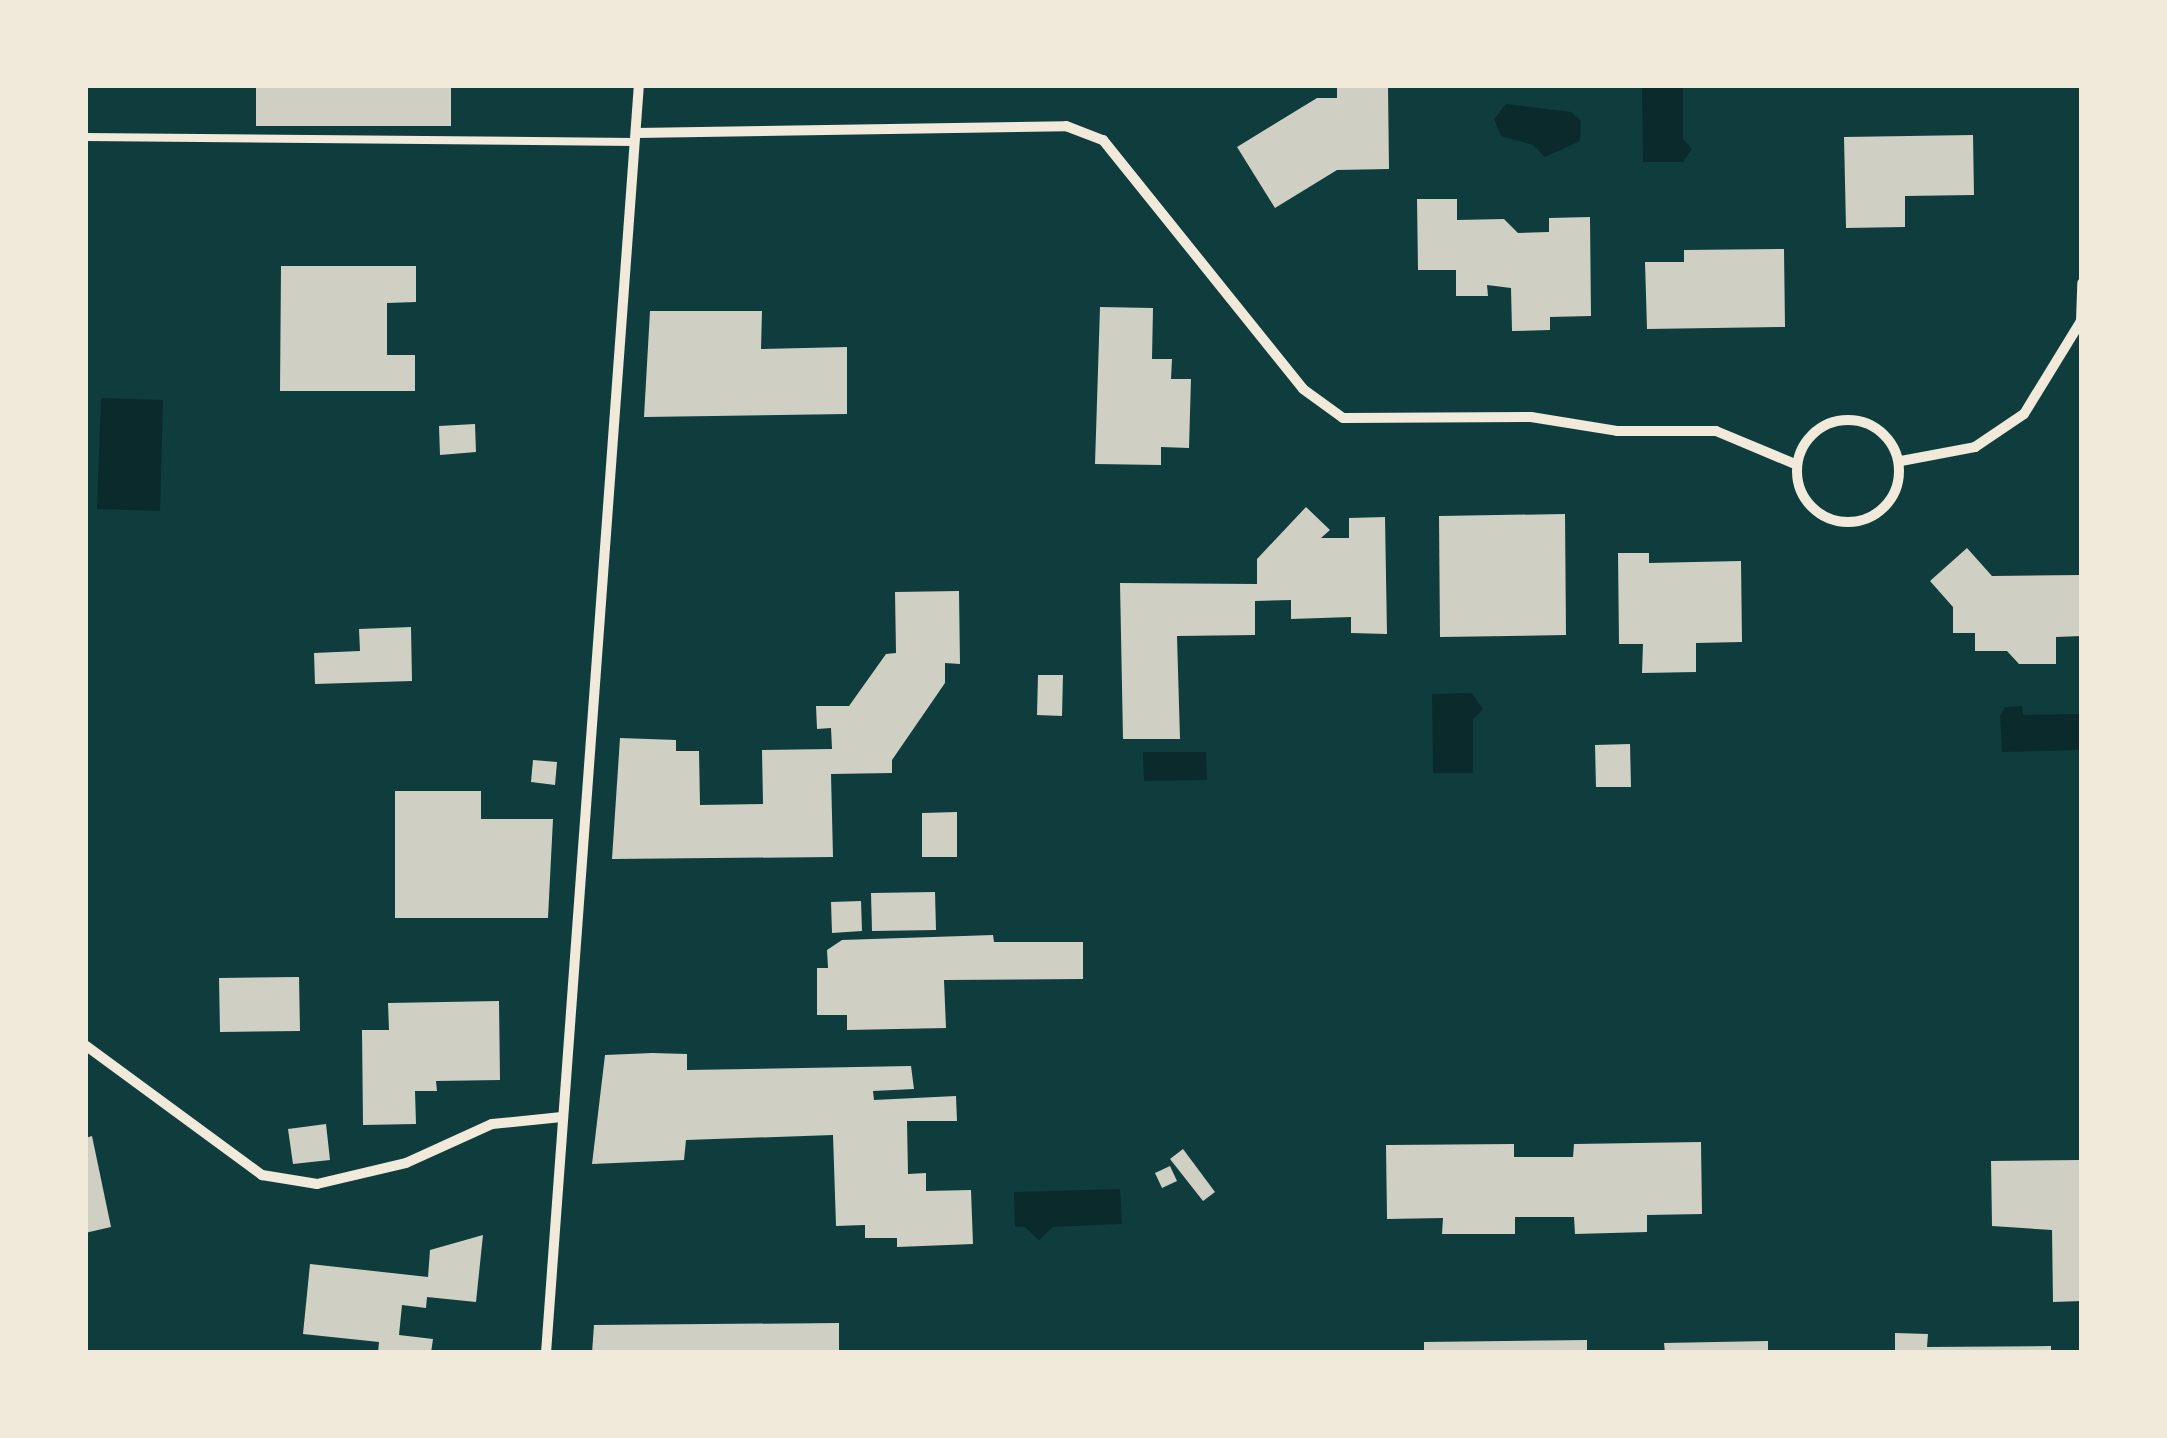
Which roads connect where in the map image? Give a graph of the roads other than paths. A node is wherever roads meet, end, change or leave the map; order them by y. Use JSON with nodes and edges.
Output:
{"nodes":[{"id":1,"x":639,"y":85,"type":"edge"},
{"id":2,"x":85,"y":137,"type":"edge"},
{"id":3,"x":636,"y":137,"type":"junction"},
{"id":4,"x":2082,"y":284,"type":"edge"},
{"id":5,"x":1900,"y":461,"type":"junction"},
{"id":6,"x":1794,"y":464,"type":"junction"},
{"id":7,"x":85,"y":1045,"type":"edge"},
{"id":8,"x":562,"y":1117,"type":"junction"},
{"id":9,"x":546,"y":1353,"type":"edge"}],
"edges":[{"from":1,"to":3,"type":"street"},
{"from":2,"to":3,"type":"lane"},
{"from":3,"to":6,"type":"street"},
{"from":3,"to":8,"type":"street"},
{"from":4,"to":5,"type":"street"},
{"from":5,"to":6,"type":"street"},
{"from":5,"to":6,"type":"street"},
{"from":7,"to":8,"type":"street"},
{"from":8,"to":9,"type":"street"}]}
